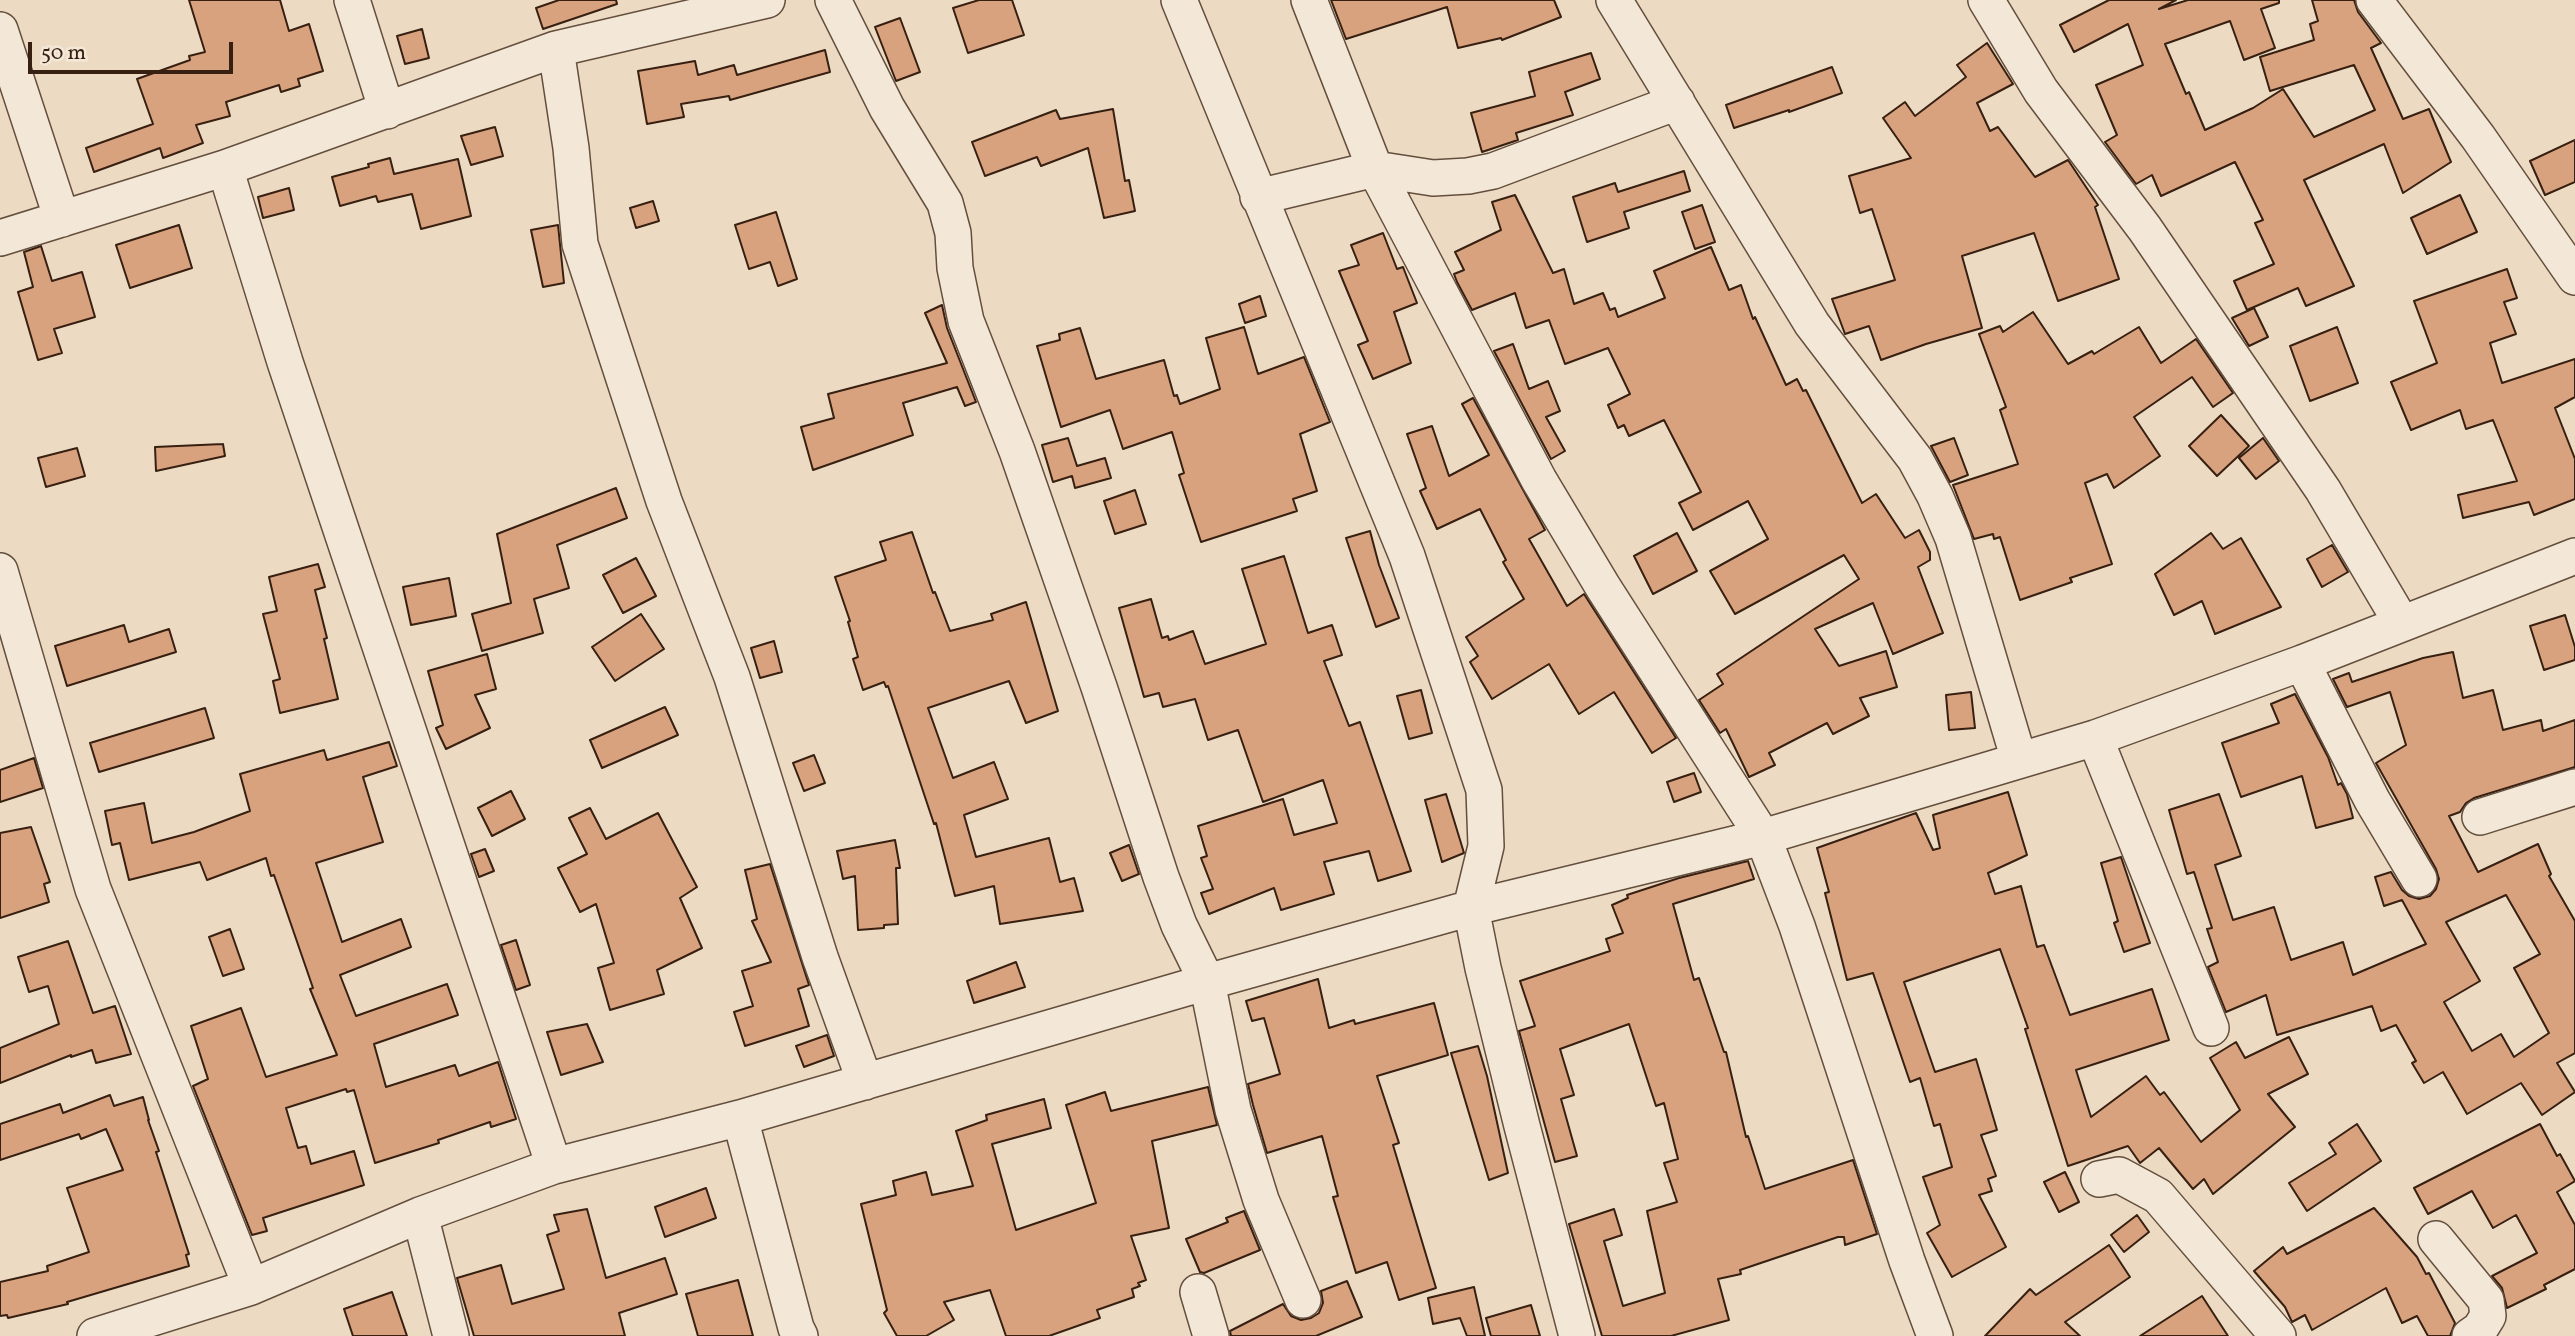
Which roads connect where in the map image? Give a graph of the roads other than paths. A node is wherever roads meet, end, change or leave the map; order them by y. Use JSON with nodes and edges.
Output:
{"nodes":[{"id":1,"x":352,"y":0,"type":"edge"},
{"id":2,"x":767,"y":0,"type":"edge"},
{"id":3,"x":833,"y":0,"type":"edge"},
{"id":4,"x":1179,"y":0,"type":"edge"},
{"id":5,"x":1309,"y":0,"type":"edge"},
{"id":6,"x":1614,"y":0,"type":"edge"},
{"id":7,"x":1986,"y":0,"type":"edge"},
{"id":8,"x":2374,"y":0,"type":"edge"},
{"id":9,"x":0,"y":30,"type":"edge"},
{"id":10,"x":556,"y":49,"type":"junction"},
{"id":11,"x":1677,"y":102,"type":"junction"},
{"id":12,"x":387,"y":111,"type":"junction"},
{"id":13,"x":225,"y":168,"type":"junction"},
{"id":14,"x":1375,"y":169,"type":"junction"},
{"id":15,"x":1258,"y":197,"type":"junction"},
{"id":16,"x":62,"y":219,"type":"junction"},
{"id":17,"x":0,"y":238,"type":"edge"},
{"id":18,"x":2575,"y":276,"type":"edge"},
{"id":19,"x":2575,"y":556,"type":"edge"},
{"id":20,"x":0,"y":571,"type":"edge"},
{"id":21,"x":2401,"y":622,"type":"junction"},
{"id":22,"x":2302,"y":663,"type":"junction"},
{"id":23,"x":2095,"y":738,"type":"junction"},
{"id":24,"x":2019,"y":760,"type":"junction"},
{"id":25,"x":2575,"y":788,"type":"edge"},
{"id":26,"x":2480,"y":817,"type":"dead end"},
{"id":27,"x":1763,"y":837,"type":"junction"},
{"id":28,"x":2419,"y":879,"type":"dead end"},
{"id":29,"x":1471,"y":908,"type":"junction"},
{"id":30,"x":1207,"y":982,"type":"junction"},
{"id":31,"x":2211,"y":1028,"type":"dead end"},
{"id":32,"x":865,"y":1082,"type":"junction"},
{"id":33,"x":740,"y":1118,"type":"junction"},
{"id":34,"x":554,"y":1166,"type":"junction"},
{"id":35,"x":2099,"y":1179,"type":"dead end"},
{"id":36,"x":420,"y":1215,"type":"junction"},
{"id":37,"x":2436,"y":1239,"type":"dead end"},
{"id":38,"x":251,"y":1287,"type":"junction"},
{"id":39,"x":1198,"y":1292,"type":"dead end"},
{"id":40,"x":1303,"y":1300,"type":"dead end"},
{"id":41,"x":95,"y":1336,"type":"edge"},
{"id":42,"x":451,"y":1336,"type":"edge"},
{"id":43,"x":800,"y":1336,"type":"edge"},
{"id":44,"x":1211,"y":1336,"type":"edge"},
{"id":45,"x":1577,"y":1336,"type":"edge"},
{"id":46,"x":1935,"y":1336,"type":"edge"},
{"id":47,"x":2278,"y":1336,"type":"edge"},
{"id":48,"x":2470,"y":1336,"type":"edge"}],
"edges":[{"from":1,"to":12,"type":"street"},
{"from":2,"to":10,"type":"street"},
{"from":3,"to":30,"type":"street"},
{"from":4,"to":15,"type":"street"},
{"from":5,"to":14,"type":"street"},
{"from":6,"to":11,"type":"street"},
{"from":7,"to":21,"type":"street"},
{"from":8,"to":18,"type":"street"},
{"from":9,"to":16,"type":"street"},
{"from":10,"to":12,"type":"street"},
{"from":10,"to":32,"type":"street"},
{"from":11,"to":14,"type":"street"},
{"from":11,"to":24,"type":"street"},
{"from":12,"to":13,"type":"street"},
{"from":13,"to":16,"type":"street"},
{"from":13,"to":34,"type":"street"},
{"from":14,"to":15,"type":"street"},
{"from":14,"to":27,"type":"street"},
{"from":15,"to":29,"type":"street"},
{"from":16,"to":17,"type":"street"},
{"from":19,"to":21,"type":"street"},
{"from":20,"to":38,"type":"street"},
{"from":21,"to":22,"type":"street"},
{"from":22,"to":23,"type":"street"},
{"from":22,"to":28,"type":"street"},
{"from":23,"to":24,"type":"street"},
{"from":23,"to":31,"type":"street"},
{"from":24,"to":27,"type":"street"},
{"from":25,"to":26,"type":"street"},
{"from":27,"to":29,"type":"street"},
{"from":27,"to":46,"type":"street"},
{"from":29,"to":30,"type":"street"},
{"from":29,"to":45,"type":"street"},
{"from":30,"to":32,"type":"street"},
{"from":30,"to":40,"type":"street"},
{"from":32,"to":33,"type":"street"},
{"from":33,"to":34,"type":"street"},
{"from":33,"to":43,"type":"street"},
{"from":34,"to":36,"type":"street"},
{"from":35,"to":47,"type":"street"},
{"from":36,"to":38,"type":"street"},
{"from":36,"to":42,"type":"street"},
{"from":37,"to":48,"type":"street"},
{"from":38,"to":41,"type":"street"},
{"from":39,"to":44,"type":"street"}]}
